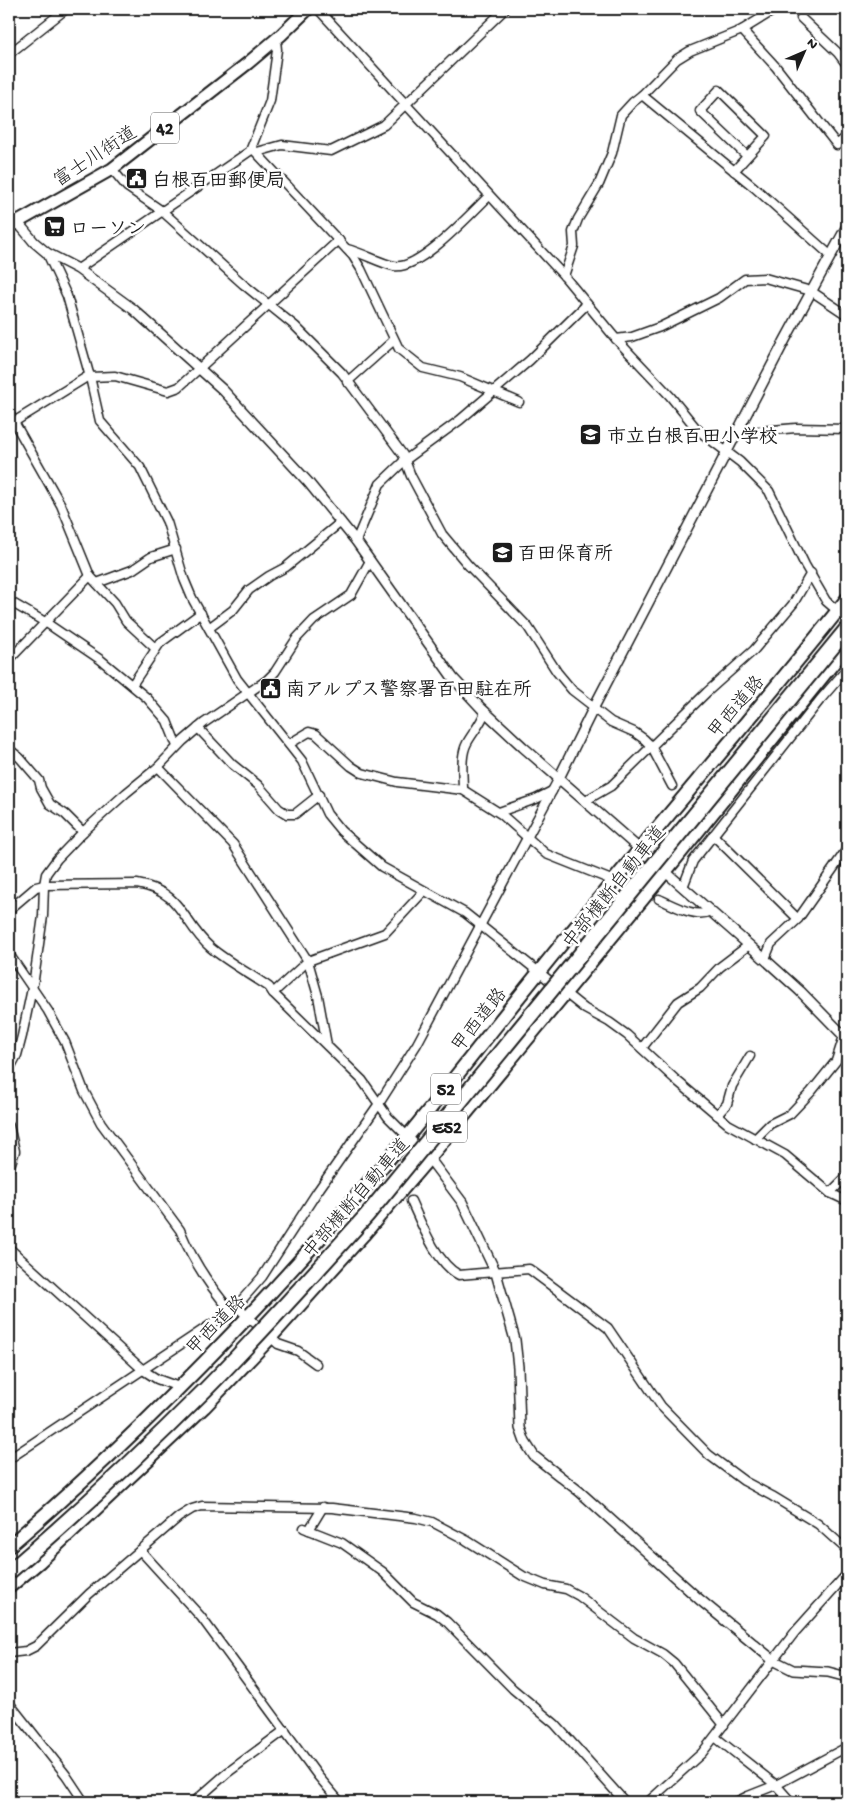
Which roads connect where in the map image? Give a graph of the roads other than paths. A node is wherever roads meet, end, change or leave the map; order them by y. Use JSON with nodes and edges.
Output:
{"nodes":[{"id":1,"x":66,"y":9,"type":"edge"},
{"id":2,"x":308,"y":9,"type":"edge"},
{"id":3,"x":318,"y":9,"type":"edge"},
{"id":4,"x":505,"y":9,"type":"edge"},
{"id":5,"x":776,"y":9,"type":"edge"},
{"id":6,"x":801,"y":18,"type":"dead end"},
{"id":7,"x":742,"y":30,"type":"junction"},
{"id":8,"x":276,"y":40,"type":"junction"},
{"id":9,"x":9,"y":54,"type":"edge"},
{"id":10,"x":847,"y":65,"type":"edge"},
{"id":11,"x":642,"y":95,"type":"junction"},
{"id":12,"x":406,"y":106,"type":"junction"},
{"id":13,"x":847,"y":136,"type":"edge"},
{"id":14,"x":254,"y":150,"type":"junction"},
{"id":15,"x":747,"y":156,"type":"junction"},
{"id":16,"x":112,"y":169,"type":"junction"},
{"id":17,"x":734,"y":170,"type":"junction"},
{"id":18,"x":489,"y":196,"type":"junction"},
{"id":19,"x":162,"y":211,"type":"junction"},
{"id":20,"x":9,"y":212,"type":"edge"},
{"id":21,"x":13,"y":225,"type":"edge"},
{"id":22,"x":847,"y":226,"type":"edge"},
{"id":23,"x":339,"y":240,"type":"junction"},
{"id":24,"x":347,"y":249,"type":"junction"},
{"id":25,"x":47,"y":253,"type":"junction"},
{"id":26,"x":830,"y":255,"type":"junction"},
{"id":27,"x":78,"y":269,"type":"junction"},
{"id":28,"x":564,"y":276,"type":"junction"},
{"id":29,"x":811,"y":291,"type":"junction"},
{"id":30,"x":270,"y":304,"type":"junction"},
{"id":31,"x":587,"y":304,"type":"junction"},
{"id":32,"x":847,"y":315,"type":"edge"},
{"id":33,"x":616,"y":339,"type":"junction"},
{"id":34,"x":394,"y":340,"type":"junction"},
{"id":35,"x":200,"y":368,"type":"junction"},
{"id":36,"x":90,"y":376,"type":"junction"},
{"id":37,"x":348,"y":382,"type":"junction"},
{"id":38,"x":492,"y":391,"type":"junction"},
{"id":39,"x":519,"y":402,"type":"dead end"},
{"id":40,"x":9,"y":413,"type":"edge"},
{"id":41,"x":12,"y":423,"type":"edge"},
{"id":42,"x":847,"y":429,"type":"edge"},
{"id":43,"x":737,"y":433,"type":"junction"},
{"id":44,"x":727,"y":452,"type":"junction"},
{"id":45,"x":404,"y":461,"type":"junction"},
{"id":46,"x":341,"y":522,"type":"junction"},
{"id":47,"x":356,"y":541,"type":"junction"},
{"id":48,"x":176,"y":549,"type":"junction"},
{"id":49,"x":370,"y":561,"type":"junction"},
{"id":50,"x":811,"y":574,"type":"junction"},
{"id":51,"x":90,"y":576,"type":"junction"},
{"id":52,"x":97,"y":584,"type":"junction"},
{"id":53,"x":847,"y":599,"type":"edge"},
{"id":54,"x":9,"y":601,"type":"edge"},
{"id":55,"x":201,"y":614,"type":"junction"},
{"id":56,"x":842,"y":615,"type":"edge"},
{"id":57,"x":45,"y":622,"type":"junction"},
{"id":58,"x":209,"y":628,"type":"junction"},
{"id":59,"x":847,"y":629,"type":"edge"},
{"id":60,"x":847,"y":639,"type":"edge"},
{"id":61,"x":847,"y":646,"type":"edge"},
{"id":62,"x":155,"y":648,"type":"junction"},
{"id":63,"x":9,"y":660,"type":"edge"},
{"id":64,"x":847,"y":670,"type":"edge"},
{"id":65,"x":132,"y":685,"type":"junction"},
{"id":66,"x":247,"y":693,"type":"junction"},
{"id":67,"x":594,"y":708,"type":"junction"},
{"id":68,"x":485,"y":712,"type":"junction"},
{"id":69,"x":198,"y":728,"type":"junction"},
{"id":70,"x":289,"y":744,"type":"junction"},
{"id":71,"x":177,"y":746,"type":"junction"},
{"id":72,"x":651,"y":746,"type":"junction"},
{"id":73,"x":9,"y":749,"type":"edge"},
{"id":74,"x":158,"y":767,"type":"junction"},
{"id":75,"x":559,"y":778,"type":"junction"},
{"id":76,"x":672,"y":786,"type":"dead end"},
{"id":77,"x":463,"y":790,"type":"junction"},
{"id":78,"x":552,"y":791,"type":"junction"},
{"id":79,"x":319,"y":795,"type":"junction"},
{"id":80,"x":586,"y":802,"type":"junction"},
{"id":81,"x":499,"y":812,"type":"junction"},
{"id":82,"x":83,"y":832,"type":"junction"},
{"id":83,"x":713,"y":835,"type":"junction"},
{"id":84,"x":528,"y":836,"type":"junction"},
{"id":85,"x":847,"y":849,"type":"edge"},
{"id":86,"x":640,"y":850,"type":"junction"},
{"id":87,"x":665,"y":872,"type":"junction"},
{"id":88,"x":614,"y":881,"type":"junction"},
{"id":89,"x":44,"y":885,"type":"junction"},
{"id":90,"x":683,"y":887,"type":"junction"},
{"id":91,"x":424,"y":890,"type":"junction"},
{"id":92,"x":659,"y":899,"type":"dead end"},
{"id":93,"x":9,"y":910,"type":"edge"},
{"id":94,"x":711,"y":911,"type":"junction"},
{"id":95,"x":798,"y":919,"type":"junction"},
{"id":96,"x":480,"y":926,"type":"junction"},
{"id":97,"x":749,"y":944,"type":"junction"},
{"id":98,"x":9,"y":954,"type":"edge"},
{"id":99,"x":765,"y":959,"type":"junction"},
{"id":100,"x":308,"y":961,"type":"junction"},
{"id":101,"x":539,"y":972,"type":"junction"},
{"id":102,"x":32,"y":987,"type":"junction"},
{"id":103,"x":273,"y":993,"type":"junction"},
{"id":104,"x":565,"y":993,"type":"junction"},
{"id":105,"x":846,"y":1036,"type":"edge"},
{"id":106,"x":327,"y":1045,"type":"junction"},
{"id":107,"x":642,"y":1048,"type":"junction"},
{"id":108,"x":750,"y":1056,"type":"dead end"},
{"id":109,"x":9,"y":1070,"type":"edge"},
{"id":110,"x":378,"y":1105,"type":"junction"},
{"id":111,"x":718,"y":1115,"type":"junction"},
{"id":112,"x":9,"y":1126,"type":"edge"},
{"id":113,"x":407,"y":1136,"type":"junction"},
{"id":114,"x":755,"y":1139,"type":"junction"},
{"id":115,"x":429,"y":1158,"type":"junction"},
{"id":116,"x":9,"y":1168,"type":"edge"},
{"id":117,"x":847,"y":1176,"type":"edge"},
{"id":118,"x":830,"y":1193,"type":"junction"},
{"id":119,"x":411,"y":1201,"type":"dead end"},
{"id":120,"x":847,"y":1201,"type":"edge"},
{"id":121,"x":9,"y":1248,"type":"edge"},
{"id":122,"x":496,"y":1273,"type":"junction"},
{"id":123,"x":234,"y":1309,"type":"junction"},
{"id":124,"x":249,"y":1317,"type":"junction"},
{"id":125,"x":270,"y":1338,"type":"junction"},
{"id":126,"x":316,"y":1364,"type":"dead end"},
{"id":127,"x":143,"y":1370,"type":"junction"},
{"id":128,"x":179,"y":1387,"type":"junction"},
{"id":129,"x":9,"y":1448,"type":"edge"},
{"id":130,"x":17,"y":1453,"type":"junction"},
{"id":131,"x":9,"y":1459,"type":"edge"},
{"id":132,"x":323,"y":1507,"type":"junction"},
{"id":133,"x":9,"y":1546,"type":"edge"},
{"id":134,"x":140,"y":1550,"type":"junction"},
{"id":135,"x":847,"y":1550,"type":"edge"},
{"id":136,"x":9,"y":1572,"type":"edge"},
{"id":137,"x":847,"y":1574,"type":"edge"},
{"id":138,"x":9,"y":1580,"type":"edge"},
{"id":139,"x":9,"y":1587,"type":"edge"},
{"id":140,"x":9,"y":1653,"type":"edge"},
{"id":141,"x":773,"y":1660,"type":"junction"},
{"id":142,"x":847,"y":1677,"type":"edge"},
{"id":143,"x":9,"y":1703,"type":"edge"},
{"id":144,"x":724,"y":1725,"type":"junction"},
{"id":145,"x":285,"y":1730,"type":"junction"},
{"id":146,"x":715,"y":1737,"type":"junction"},
{"id":147,"x":847,"y":1747,"type":"edge"},
{"id":148,"x":776,"y":1785,"type":"junction"},
{"id":149,"x":84,"y":1802,"type":"edge"},
{"id":150,"x":194,"y":1802,"type":"edge"},
{"id":151,"x":340,"y":1802,"type":"edge"},
{"id":152,"x":626,"y":1802,"type":"edge"},
{"id":153,"x":648,"y":1802,"type":"edge"},
{"id":154,"x":736,"y":1802,"type":"edge"},
{"id":155,"x":791,"y":1802,"type":"edge"}],
"edges":[{"from":1,"to":9,"type":"street"},
{"from":2,"to":8,"type":"main road","name":"富士川街道","number":"42"},
{"from":3,"to":12,"type":"street"},
{"from":4,"to":12,"type":"street"},
{"from":5,"to":7,"type":"street"},
{"from":6,"to":10,"type":"street"},
{"from":7,"to":11,"type":"street"},
{"from":7,"to":13,"type":"street"},
{"from":8,"to":14,"type":"street"},
{"from":8,"to":16,"type":"main road","name":"富士川街道","number":"42"},
{"from":11,"to":17,"type":"street"},
{"from":11,"to":28,"type":"street"},
{"from":12,"to":14,"type":"street"},
{"from":12,"to":18,"type":"street"},
{"from":14,"to":19,"type":"street"},
{"from":14,"to":23,"type":"street"},
{"from":15,"to":15,"type":"street"},
{"from":15,"to":17,"type":"street"},
{"from":16,"to":19,"type":"street"},
{"from":16,"to":21,"type":"main road","name":"富士川街道","number":"42"},
{"from":17,"to":26,"type":"street"},
{"from":18,"to":24,"type":"street"},
{"from":18,"to":28,"type":"street"},
{"from":19,"to":27,"type":"street"},
{"from":19,"to":30,"type":"street"},
{"from":20,"to":21,"type":"street"},
{"from":21,"to":25,"type":"street"},
{"from":22,"to":26,"type":"street"},
{"from":23,"to":24,"type":"street"},
{"from":23,"to":30,"type":"street"},
{"from":24,"to":34,"type":"street"},
{"from":25,"to":27,"type":"street"},
{"from":25,"to":36,"type":"street"},
{"from":26,"to":29,"type":"street"},
{"from":27,"to":35,"type":"street"},
{"from":28,"to":31,"type":"street"},
{"from":29,"to":32,"type":"street"},
{"from":29,"to":33,"type":"street"},
{"from":29,"to":43,"type":"street"},
{"from":30,"to":35,"type":"street"},
{"from":30,"to":37,"type":"street"},
{"from":31,"to":33,"type":"street"},
{"from":31,"to":38,"type":"street"},
{"from":33,"to":44,"type":"street"},
{"from":34,"to":37,"type":"street"},
{"from":34,"to":38,"type":"street"},
{"from":35,"to":36,"type":"street"},
{"from":35,"to":46,"type":"street"},
{"from":36,"to":41,"type":"street"},
{"from":36,"to":48,"type":"street"},
{"from":37,"to":45,"type":"street"},
{"from":38,"to":39,"type":"street"},
{"from":38,"to":45,"type":"street"},
{"from":40,"to":41,"type":"street"},
{"from":41,"to":51,"type":"street"},
{"from":42,"to":43,"type":"street"},
{"from":43,"to":44,"type":"street"},
{"from":44,"to":50,"type":"street"},
{"from":44,"to":67,"type":"street"},
{"from":45,"to":47,"type":"street"},
{"from":45,"to":67,"type":"street"},
{"from":46,"to":47,"type":"street"},
{"from":46,"to":58,"type":"street"},
{"from":47,"to":49,"type":"street"},
{"from":48,"to":52,"type":"street"},
{"from":48,"to":55,"type":"street"},
{"from":49,"to":66,"type":"street"},
{"from":49,"to":68,"type":"street"},
{"from":50,"to":56,"type":"street"},
{"from":50,"to":72,"type":"street"},
{"from":51,"to":52,"type":"street"},
{"from":51,"to":57,"type":"street"},
{"from":52,"to":62,"type":"street"},
{"from":53,"to":56,"type":"highway","name":"甲西道路","number":"52"},
{"from":54,"to":57,"type":"street"},
{"from":55,"to":58,"type":"street"},
{"from":55,"to":62,"type":"street"},
{"from":56,"to":86,"type":"highway","name":"甲西道路","number":"52"},
{"from":57,"to":63,"type":"street"},
{"from":57,"to":65,"type":"street"},
{"from":58,"to":66,"type":"street"},
{"from":59,"to":136,"type":"highway","name":"中部横断自動車道","number":"E52","bridge":true},
{"from":60,"to":138,"type":"highway","name":"中部横断自動車道","number":"E52"},
{"from":61,"to":87,"type":"highway","number":"52"},
{"from":62,"to":65,"type":"street"},
{"from":64,"to":83,"type":"street"},
{"from":65,"to":71,"type":"street"},
{"from":66,"to":69,"type":"street"},
{"from":66,"to":70,"type":"street"},
{"from":67,"to":72,"type":"street"},
{"from":67,"to":75,"type":"street"},
{"from":68,"to":75,"type":"street"},
{"from":68,"to":77,"type":"street"},
{"from":69,"to":71,"type":"street"},
{"from":69,"to":79,"type":"street"},
{"from":70,"to":77,"type":"street"},
{"from":70,"to":79,"type":"street"},
{"from":71,"to":74,"type":"street"},
{"from":72,"to":76,"type":"street"},
{"from":72,"to":80,"type":"street"},
{"from":73,"to":82,"type":"street"},
{"from":74,"to":82,"type":"street"},
{"from":74,"to":100,"type":"street"},
{"from":75,"to":78,"type":"street"},
{"from":75,"to":80,"type":"street"},
{"from":77,"to":81,"type":"street"},
{"from":78,"to":81,"type":"street"},
{"from":78,"to":84,"type":"street"},
{"from":79,"to":91,"type":"street"},
{"from":80,"to":86,"type":"street"},
{"from":81,"to":84,"type":"street"},
{"from":82,"to":89,"type":"street"},
{"from":83,"to":90,"type":"street"},
{"from":83,"to":95,"type":"street"},
{"from":84,"to":88,"type":"street"},
{"from":84,"to":96,"type":"street"},
{"from":85,"to":95,"type":"street"},
{"from":86,"to":87,"type":"street"},
{"from":86,"to":88,"type":"highway","name":"甲西道路","number":"52"},
{"from":87,"to":90,"type":"street"},
{"from":87,"to":104,"type":"highway","number":"52"},
{"from":88,"to":101,"type":"highway","name":"甲西道路","number":"52"},
{"from":89,"to":93,"type":"street"},
{"from":89,"to":102,"type":"street"},
{"from":89,"to":103,"type":"street"},
{"from":90,"to":94,"type":"street"},
{"from":91,"to":96,"type":"street"},
{"from":91,"to":100,"type":"street"},
{"from":92,"to":94,"type":"street"},
{"from":94,"to":97,"type":"street"},
{"from":95,"to":99,"type":"street"},
{"from":96,"to":101,"type":"street"},
{"from":96,"to":110,"type":"street"},
{"from":97,"to":99,"type":"street"},
{"from":97,"to":107,"type":"street"},
{"from":98,"to":102,"type":"street"},
{"from":99,"to":105,"type":"street"},
{"from":100,"to":103,"type":"street"},
{"from":100,"to":106,"type":"street"},
{"from":101,"to":104,"type":"street"},
{"from":101,"to":113,"type":"highway","name":"甲西道路","number":"52"},
{"from":102,"to":109,"type":"street"},
{"from":102,"to":123,"type":"street"},
{"from":103,"to":106,"type":"street"},
{"from":104,"to":107,"type":"street"},
{"from":104,"to":115,"type":"highway","number":"52"},
{"from":105,"to":114,"type":"street"},
{"from":106,"to":110,"type":"street"},
{"from":107,"to":111,"type":"street"},
{"from":108,"to":111,"type":"street"},
{"from":110,"to":113,"type":"street"},
{"from":110,"to":123,"type":"street"},
{"from":111,"to":114,"type":"street"},
{"from":112,"to":116,"type":"street"},
{"from":113,"to":115,"type":"street"},
{"from":113,"to":124,"type":"highway","name":"甲西道路","number":"52"},
{"from":114,"to":118,"type":"street"},
{"from":115,"to":122,"type":"street"},
{"from":115,"to":125,"type":"highway","number":"52"},
{"from":117,"to":118,"type":"street"},
{"from":118,"to":120,"type":"street"},
{"from":119,"to":122,"type":"street"},
{"from":121,"to":127,"type":"street"},
{"from":122,"to":135,"type":"street"},
{"from":122,"to":141,"type":"street"},
{"from":123,"to":124,"type":"street"},
{"from":123,"to":127,"type":"street"},
{"from":124,"to":125,"type":"street"},
{"from":124,"to":128,"type":"highway","name":"甲西道路","number":"52"},
{"from":125,"to":126,"type":"street"},
{"from":125,"to":139,"type":"highway","number":"52"},
{"from":127,"to":128,"type":"street"},
{"from":127,"to":130,"type":"street"},
{"from":128,"to":133,"type":"highway","name":"甲西道路","number":"52"},
{"from":129,"to":130,"type":"street"},
{"from":130,"to":131,"type":"street"},
{"from":132,"to":134,"type":"street"},
{"from":132,"to":144,"type":"street"},
{"from":132,"to":152,"type":"street"},
{"from":134,"to":140,"type":"street"},
{"from":134,"to":145,"type":"street"},
{"from":137,"to":141,"type":"street"},
{"from":141,"to":142,"type":"street"},
{"from":141,"to":144,"type":"street"},
{"from":143,"to":149,"type":"street"},
{"from":144,"to":146,"type":"street"},
{"from":145,"to":150,"type":"street"},
{"from":145,"to":151,"type":"street"},
{"from":146,"to":148,"type":"street"},
{"from":146,"to":153,"type":"street"},
{"from":147,"to":148,"type":"street"},
{"from":148,"to":154,"type":"street"},
{"from":148,"to":155,"type":"street"}]}
